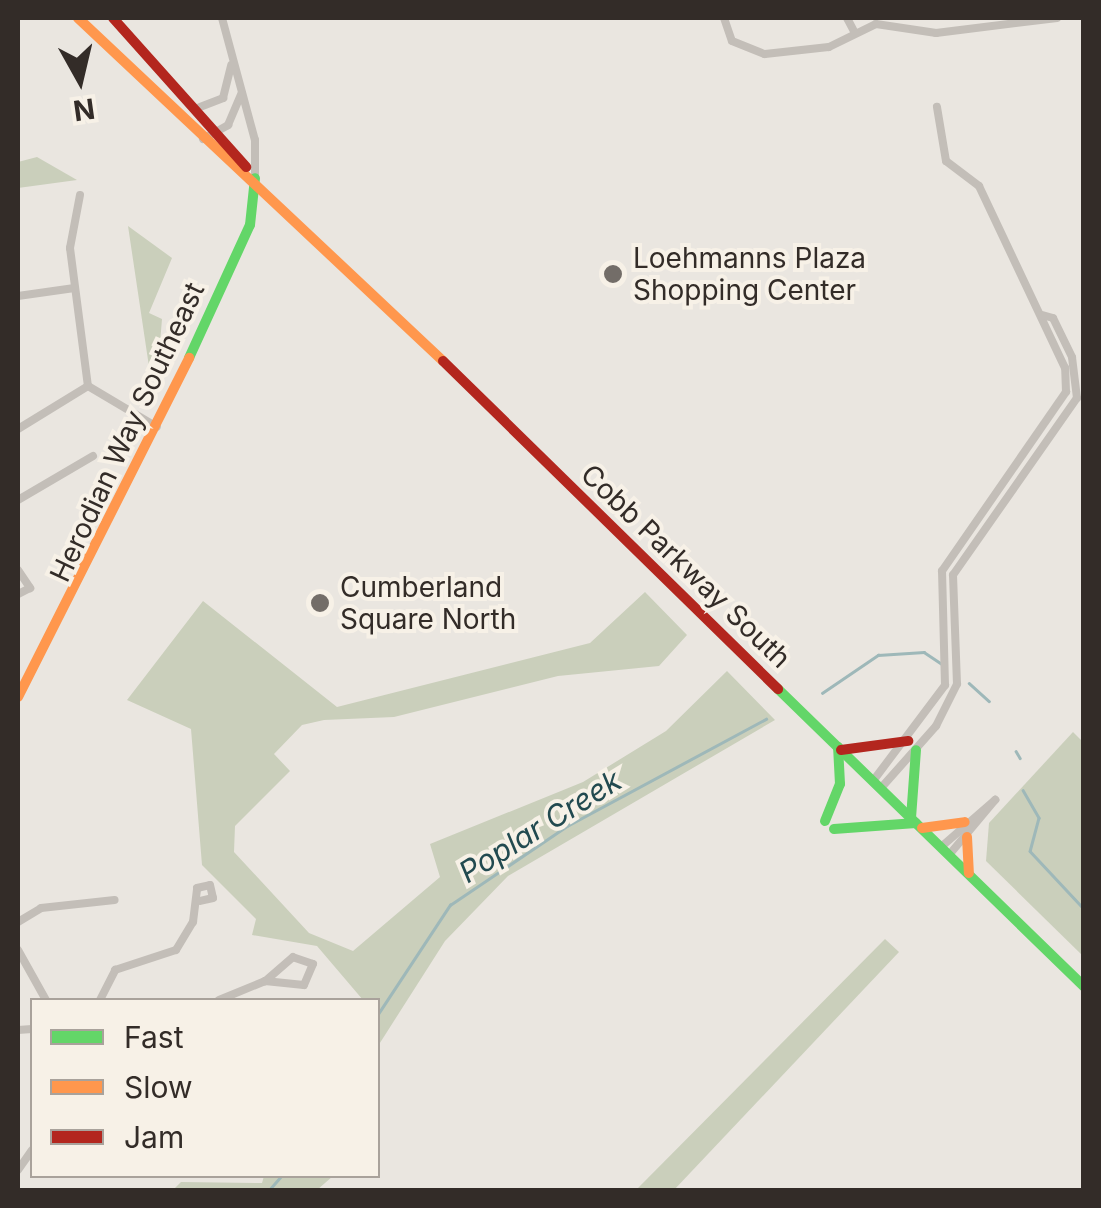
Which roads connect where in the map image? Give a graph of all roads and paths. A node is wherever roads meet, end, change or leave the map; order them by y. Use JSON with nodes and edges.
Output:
{"nodes":[{"id":1,"x":78,"y":18,"type":"edge"},
{"id":2,"x":113,"y":18,"type":"edge"},
{"id":3,"x":222,"y":18,"type":"edge"},
{"id":4,"x":724,"y":18,"type":"edge"},
{"id":5,"x":848,"y":18,"type":"edge"},
{"id":6,"x":1057,"y":18,"type":"edge"},
{"id":7,"x":1008,"y":20,"type":"edge"},
{"id":8,"x":855,"y":33,"type":"junction"},
{"id":9,"x":232,"y":64,"type":"junction"},
{"id":10,"x":242,"y":90,"type":"junction"},
{"id":11,"x":200,"y":107,"type":"junction"},
{"id":12,"x":937,"y":107,"type":"dead end"},
{"id":13,"x":220,"y":133,"type":"junction"},
{"id":14,"x":203,"y":138,"type":"junction"},
{"id":15,"x":255,"y":178,"type":"junction"},
{"id":16,"x":80,"y":195,"type":"dead end"},
{"id":17,"x":74,"y":288,"type":"junction"},
{"id":18,"x":18,"y":296,"type":"edge"},
{"id":19,"x":88,"y":386,"type":"junction"},
{"id":20,"x":157,"y":427,"type":"junction"},
{"id":21,"x":18,"y":429,"type":"edge"},
{"id":22,"x":93,"y":456,"type":"dead end"},
{"id":23,"x":18,"y":500,"type":"edge"},
{"id":24,"x":18,"y":570,"type":"edge"},
{"id":25,"x":18,"y":594,"type":"edge"},
{"id":26,"x":18,"y":698,"type":"edge"},
{"id":27,"x":912,"y":745,"type":"junction"},
{"id":28,"x":840,"y":748,"type":"junction"},
{"id":29,"x":877,"y":784,"type":"junction"},
{"id":30,"x":965,"y":822,"type":"junction"},
{"id":31,"x":916,"y":823,"type":"junction"},
{"id":32,"x":967,"y":838,"type":"junction"},
{"id":33,"x":945,"y":851,"type":"junction"},
{"id":34,"x":971,"y":877,"type":"junction"},
{"id":35,"x":114,"y":900,"type":"dead end"},
{"id":36,"x":200,"y":901,"type":"dead end"},
{"id":37,"x":18,"y":922,"type":"edge"},
{"id":38,"x":18,"y":950,"type":"edge"},
{"id":39,"x":265,"y":981,"type":"junction"},
{"id":40,"x":1084,"y":987,"type":"edge"},
{"id":41,"x":45,"y":998,"type":"edge"},
{"id":42,"x":101,"y":998,"type":"edge"},
{"id":43,"x":224,"y":998,"type":"edge"}],
"edges":[{"from":1,"to":14,"type":"main road","name":"Cobb Parkway South"},
{"from":2,"to":11,"type":"main road","name":"Cobb Parkway South"},
{"from":3,"to":9,"type":"street"},
{"from":4,"to":8,"type":"street"},
{"from":5,"to":8,"type":"street"},
{"from":6,"to":7,"type":"street"},
{"from":7,"to":8,"type":"street"},
{"from":9,"to":10,"type":"street"},
{"from":9,"to":11,"type":"street"},
{"from":10,"to":13,"type":"street"},
{"from":10,"to":15,"type":"street"},
{"from":11,"to":13,"type":"main road","name":"Cobb Parkway South"},
{"from":12,"to":27,"type":"street"},
{"from":13,"to":14,"type":"street"},
{"from":13,"to":15,"type":"main road","name":"Cobb Parkway South"},
{"from":14,"to":15,"type":"main road","name":"Cobb Parkway South"},
{"from":15,"to":20,"type":"main road","name":"Herodian Way Southeast"},
{"from":15,"to":28,"type":"main road","name":"Cobb Parkway South"},
{"from":16,"to":17,"type":"street"},
{"from":17,"to":18,"type":"street"},
{"from":17,"to":19,"type":"street"},
{"from":19,"to":20,"type":"street"},
{"from":19,"to":21,"type":"street"},
{"from":20,"to":26,"type":"main road","name":"Herodian Way Southeast"},
{"from":22,"to":23,"type":"street"},
{"from":24,"to":25,"type":"street"},
{"from":27,"to":28,"type":"main road"},
{"from":27,"to":29,"type":"street"},
{"from":27,"to":31,"type":"main road"},
{"from":28,"to":29,"type":"main road","name":"Cobb Parkway South"},
{"from":28,"to":31,"type":"main road"},
{"from":29,"to":31,"type":"main road","name":"Cobb Parkway South"},
{"from":30,"to":31,"type":"main road"},
{"from":30,"to":32,"type":"street"},
{"from":30,"to":33,"type":"street"},
{"from":31,"to":33,"type":"main road","name":"Cobb Parkway South"},
{"from":32,"to":33,"type":"street"},
{"from":32,"to":34,"type":"main road"},
{"from":33,"to":34,"type":"main road","name":"Cobb Parkway South"},
{"from":34,"to":40,"type":"main road","name":"Cobb Parkway South"},
{"from":35,"to":37,"type":"street"},
{"from":36,"to":42,"type":"street"},
{"from":38,"to":41,"type":"street"},
{"from":39,"to":39,"type":"street"},
{"from":39,"to":43,"type":"street"}]}
